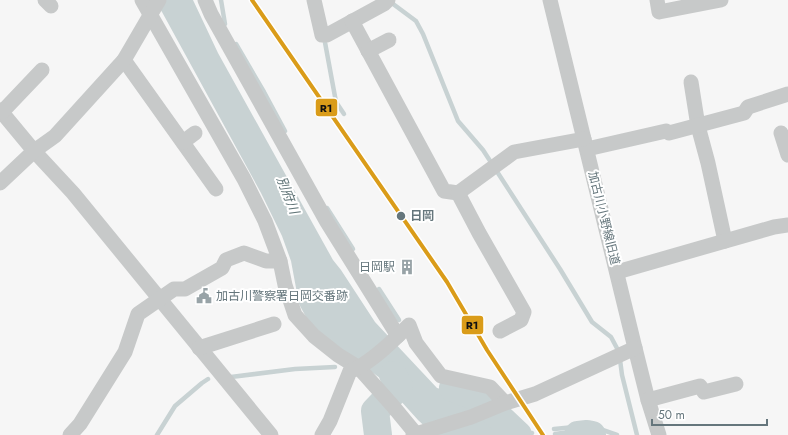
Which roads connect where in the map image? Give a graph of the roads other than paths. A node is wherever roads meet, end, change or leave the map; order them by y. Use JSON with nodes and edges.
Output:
{"nodes":[{"id":1,"x":142,"y":0,"type":"edge"},
{"id":2,"x":159,"y":0,"type":"edge"},
{"id":3,"x":205,"y":0,"type":"edge"},
{"id":4,"x":314,"y":0,"type":"edge"},
{"id":5,"x":388,"y":0,"type":"edge"},
{"id":6,"x":550,"y":0,"type":"edge"},
{"id":7,"x":657,"y":0,"type":"edge"},
{"id":8,"x":721,"y":0,"type":"edge"},
{"id":9,"x":150,"y":14,"type":"junction"},
{"id":10,"x":352,"y":21,"type":"junction"},
{"id":11,"x":389,"y":40,"type":"dead end"},
{"id":12,"x":368,"y":51,"type":"junction"},
{"id":13,"x":124,"y":60,"type":"junction"},
{"id":14,"x":42,"y":70,"type":"dead end"},
{"id":15,"x":691,"y":82,"type":"dead end"},
{"id":16,"x":788,"y":94,"type":"edge"},
{"id":17,"x":1,"y":111,"type":"edge"},
{"id":18,"x":698,"y":126,"type":"junction"},
{"id":19,"x":195,"y":133,"type":"dead end"},
{"id":20,"x":183,"y":142,"type":"junction"},
{"id":21,"x":586,"y":144,"type":"junction"},
{"id":22,"x":34,"y":151,"type":"junction"},
{"id":23,"x":1,"y":179,"type":"edge"},
{"id":24,"x":216,"y":189,"type":"dead end"},
{"id":25,"x":458,"y":193,"type":"junction"},
{"id":26,"x":788,"y":225,"type":"edge"},
{"id":27,"x":725,"y":241,"type":"junction"},
{"id":28,"x":280,"y":261,"type":"junction"},
{"id":29,"x":617,"y":272,"type":"junction"},
{"id":30,"x":159,"y":299,"type":"junction"},
{"id":31,"x":274,"y":324,"type":"dead end"},
{"id":32,"x":500,"y":330,"type":"dead end"},
{"id":33,"x":398,"y":336,"type":"junction"},
{"id":34,"x":199,"y":348,"type":"junction"},
{"id":35,"x":635,"y":348,"type":"junction"},
{"id":36,"x":359,"y":368,"type":"junction"},
{"id":37,"x":736,"y":384,"type":"dead end"},
{"id":38,"x":648,"y":400,"type":"junction"},
{"id":39,"x":505,"y":403,"type":"junction"},
{"id":40,"x":415,"y":434,"type":"edge"},
{"id":41,"x":70,"y":435,"type":"edge"},
{"id":42,"x":271,"y":435,"type":"edge"},
{"id":43,"x":322,"y":435,"type":"edge"},
{"id":44,"x":659,"y":435,"type":"edge"}],
"edges":[{"from":1,"to":9,"type":"street"},
{"from":2,"to":9,"type":"street"},
{"from":3,"to":33,"type":"street"},
{"from":4,"to":10,"type":"street"},
{"from":5,"to":10,"type":"street"},
{"from":6,"to":21,"type":"street","name":"加古川小野線旧道"},
{"from":7,"to":8,"type":"street"},
{"from":9,"to":13,"type":"street"},
{"from":9,"to":28,"type":"street"},
{"from":10,"to":12,"type":"street"},
{"from":11,"to":12,"type":"street"},
{"from":12,"to":25,"type":"street"},
{"from":13,"to":20,"type":"street"},
{"from":13,"to":22,"type":"street"},
{"from":14,"to":17,"type":"street"},
{"from":15,"to":18,"type":"street"},
{"from":16,"to":18,"type":"street"},
{"from":17,"to":22,"type":"street"},
{"from":18,"to":21,"type":"street"},
{"from":18,"to":27,"type":"street"},
{"from":19,"to":20,"type":"street"},
{"from":20,"to":24,"type":"street"},
{"from":21,"to":25,"type":"street"},
{"from":21,"to":29,"type":"street","name":"加古川小野線旧道"},
{"from":22,"to":23,"type":"street"},
{"from":22,"to":30,"type":"street"},
{"from":25,"to":32,"type":"street"},
{"from":26,"to":27,"type":"street"},
{"from":27,"to":29,"type":"street"},
{"from":28,"to":30,"type":"street"},
{"from":28,"to":36,"type":"street"},
{"from":29,"to":35,"type":"street","name":"加古川小野線旧道"},
{"from":30,"to":34,"type":"street"},
{"from":30,"to":41,"type":"street"},
{"from":31,"to":34,"type":"street"},
{"from":33,"to":36,"type":"street"},
{"from":33,"to":39,"type":"street"},
{"from":34,"to":42,"type":"street"},
{"from":35,"to":38,"type":"street","name":"加古川小野線旧道"},
{"from":35,"to":39,"type":"street"},
{"from":36,"to":40,"type":"street"},
{"from":36,"to":43,"type":"street"},
{"from":37,"to":38,"type":"street"},
{"from":38,"to":44,"type":"street","name":"加古川小野線旧道"},
{"from":39,"to":40,"type":"street"}]}
